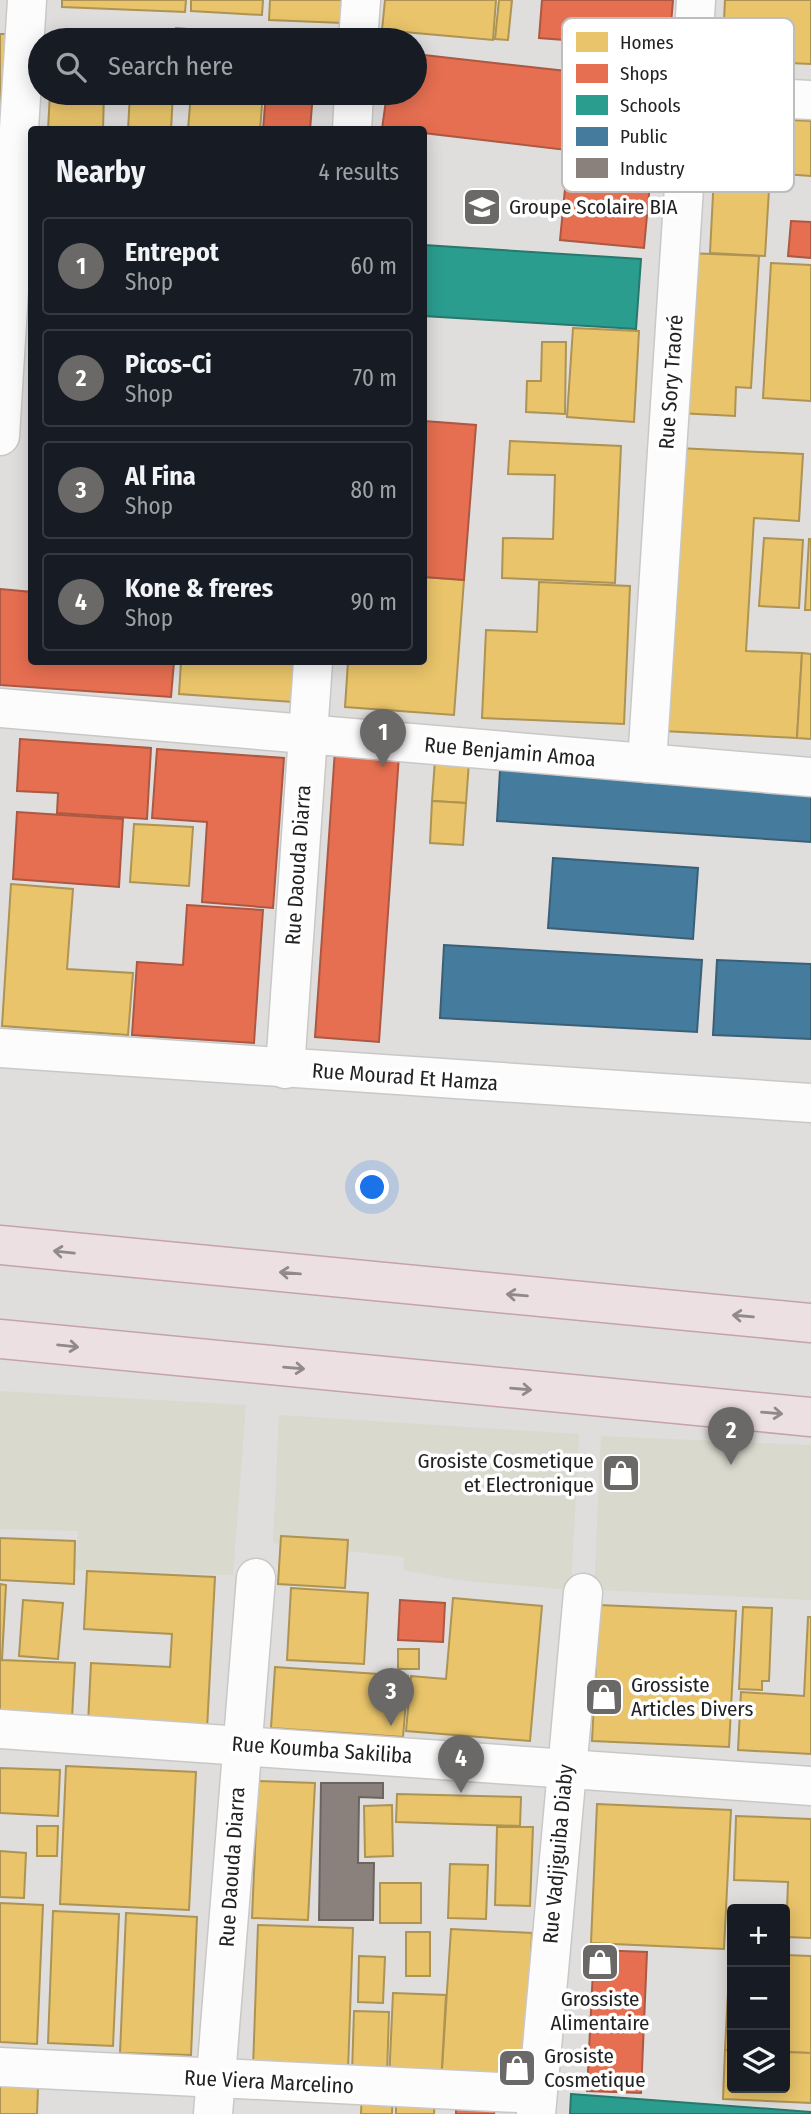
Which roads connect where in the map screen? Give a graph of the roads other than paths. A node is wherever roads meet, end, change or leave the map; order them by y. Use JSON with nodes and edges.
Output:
{"nodes":[{"id":1,"x":27,"y":0,"type":"edge"},
{"id":2,"x":361,"y":0,"type":"edge"},
{"id":3,"x":696,"y":0,"type":"edge"},
{"id":4,"x":695,"y":18,"type":"edge"},
{"id":5,"x":359,"y":28,"type":"edge"},
{"id":6,"x":353,"y":105,"type":"edge"},
{"id":7,"x":352,"y":126,"type":"edge"},
{"id":8,"x":684,"y":192,"type":"edge"},
{"id":9,"x":0,"y":436,"type":"edge"},
{"id":10,"x":313,"y":665,"type":"edge"},
{"id":11,"x":0,"y":708,"type":"edge"},
{"id":12,"x":307,"y":735,"type":"junction"},
{"id":13,"x":647,"y":763,"type":"junction"},
{"id":14,"x":811,"y":777,"type":"edge"},
{"id":15,"x":0,"y":1048,"type":"edge"},
{"id":16,"x":285,"y":1069,"type":"junction"},
{"id":17,"x":811,"y":1103,"type":"edge"},
{"id":18,"x":0,"y":1245,"type":"edge"},
{"id":19,"x":811,"y":1323,"type":"edge"},
{"id":20,"x":0,"y":1339,"type":"edge"},
{"id":21,"x":811,"y":1417,"type":"edge"},
{"id":22,"x":256,"y":1578,"type":"dead end"},
{"id":23,"x":583,"y":1593,"type":"dead end"},
{"id":24,"x":0,"y":1729,"type":"edge"},
{"id":25,"x":241,"y":1745,"type":"junction"},
{"id":26,"x":566,"y":1767,"type":"junction"},
{"id":27,"x":811,"y":1786,"type":"edge"},
{"id":28,"x":0,"y":2067,"type":"edge"},
{"id":29,"x":214,"y":2097,"type":"edge"},
{"id":30,"x":537,"y":2104,"type":"edge"}],
"edges":[{"from":1,"to":9,"type":"street"},
{"from":2,"to":5,"type":"street"},
{"from":3,"to":4,"type":"street","name":"Rue Sory Traoré"},
{"from":6,"to":7,"type":"street"},
{"from":8,"to":13,"type":"street","name":"Rue Sory Traoré"},
{"from":10,"to":12,"type":"street","name":"Rue Daouda Diarra"},
{"from":11,"to":12,"type":"street","name":"Rue Benjamin Amoa"},
{"from":12,"to":13,"type":"street","name":"Rue Benjamin Amoa"},
{"from":12,"to":16,"type":"street","name":"Rue Daouda Diarra"},
{"from":13,"to":14,"type":"street","name":"Rue Benjamin Amoa"},
{"from":15,"to":16,"type":"street","name":"Rue Mourad Et Hamza"},
{"from":16,"to":17,"type":"street","name":"Rue Mourad Et Hamza"},
{"from":19,"to":18,"type":"highway","one_way":true},
{"from":20,"to":21,"type":"highway","one_way":true},
{"from":22,"to":25,"type":"street","name":"Rue Daouda Diarra"},
{"from":23,"to":26,"type":"street","name":"Rue Vadjiguiba Diaby"},
{"from":24,"to":25,"type":"street","name":"Rue Koumba Sakiliba"},
{"from":25,"to":26,"type":"street","name":"Rue Koumba Sakiliba"},
{"from":25,"to":29,"type":"street","name":"Rue Daouda Diarra"},
{"from":26,"to":27,"type":"street","name":"Rue Koumba Sakiliba"},
{"from":26,"to":30,"type":"street","name":"Rue Vadjiguiba Diaby"},
{"from":28,"to":29,"type":"street","name":"Rue Viera Marcelino"},
{"from":29,"to":30,"type":"street","name":"Rue Viera Marcelino"}]}
